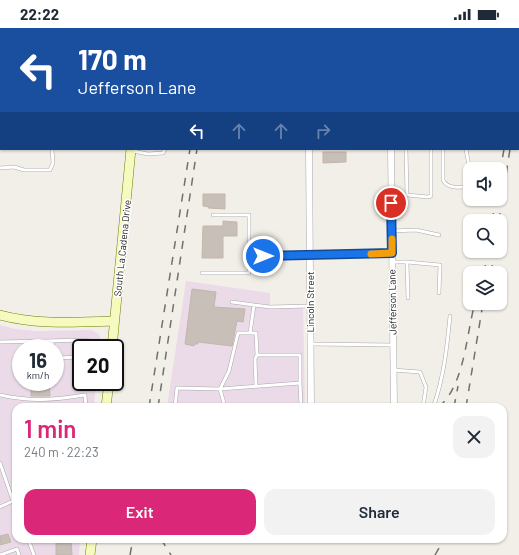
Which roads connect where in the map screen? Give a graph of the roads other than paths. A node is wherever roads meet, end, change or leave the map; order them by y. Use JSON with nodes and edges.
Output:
{"nodes":[{"id":1,"x":52,"y":150,"type":"edge"},
{"id":2,"x":131,"y":150,"type":"edge"},
{"id":3,"x":149,"y":150,"type":"edge"},
{"id":4,"x":164,"y":150,"type":"edge"},
{"id":5,"x":309,"y":150,"type":"edge"},
{"id":6,"x":391,"y":150,"type":"edge"},
{"id":7,"x":406,"y":150,"type":"edge"},
{"id":8,"x":431,"y":150,"type":"edge"},
{"id":9,"x":443,"y":150,"type":"edge"},
{"id":10,"x":466,"y":150,"type":"edge"},
{"id":11,"x":149,"y":154,"type":"junction"},
{"id":12,"x":468,"y":162,"type":"edge"},
{"id":13,"x":0,"y":168,"type":"edge"},
{"id":14,"x":463,"y":186,"type":"edge"},
{"id":15,"x":213,"y":215,"type":"dead end"},
{"id":16,"x":392,"y":231,"type":"junction"},
{"id":17,"x":438,"y":235,"type":"dead end"},
{"id":18,"x":392,"y":253,"type":"junction"},
{"id":19,"x":310,"y":255,"type":"junction"},
{"id":20,"x":249,"y":256,"type":"junction"},
{"id":21,"x":280,"y":256,"type":"joint"},
{"id":22,"x":392,"y":262,"type":"junction"},
{"id":23,"x":407,"y":262,"type":"junction"},
{"id":24,"x":202,"y":273,"type":"dead end"},
{"id":25,"x":439,"y":293,"type":"dead end"},
{"id":26,"x":408,"y":298,"type":"dead end"},
{"id":27,"x":232,"y":302,"type":"dead end"},
{"id":28,"x":254,"y":305,"type":"junction"},
{"id":29,"x":310,"y":306,"type":"junction"},
{"id":30,"x":0,"y":315,"type":"edge"},
{"id":31,"x":450,"y":316,"type":"dead end"},
{"id":32,"x":115,"y":321,"type":"junction"},
{"id":33,"x":250,"y":333,"type":"junction"},
{"id":34,"x":113,"y":339,"type":"edge"},
{"id":35,"x":0,"y":342,"type":"edge"},
{"id":36,"x":12,"y":342,"type":"edge"},
{"id":37,"x":310,"y":344,"type":"junction"},
{"id":38,"x":393,"y":345,"type":"junction"},
{"id":39,"x":257,"y":355,"type":"junction"},
{"id":40,"x":393,"y":370,"type":"junction"},
{"id":41,"x":300,"y":383,"type":"junction"},
{"id":42,"x":256,"y":386,"type":"junction"},
{"id":43,"x":220,"y":389,"type":"junction"},
{"id":44,"x":108,"y":391,"type":"edge"},
{"id":45,"x":0,"y":396,"type":"edge"},
{"id":46,"x":85,"y":403,"type":"edge"},
{"id":47,"x":106,"y":403,"type":"edge"},
{"id":48,"x":175,"y":403,"type":"edge"},
{"id":49,"x":224,"y":403,"type":"edge"},
{"id":50,"x":301,"y":403,"type":"edge"},
{"id":51,"x":311,"y":403,"type":"edge"},
{"id":52,"x":394,"y":403,"type":"edge"},
{"id":53,"x":424,"y":403,"type":"edge"},
{"id":54,"x":435,"y":403,"type":"edge"},
{"id":55,"x":0,"y":463,"type":"edge"},
{"id":56,"x":12,"y":498,"type":"edge"},
{"id":57,"x":12,"y":501,"type":"edge"},
{"id":58,"x":0,"y":507,"type":"edge"},
{"id":59,"x":30,"y":543,"type":"edge"},
{"id":60,"x":92,"y":543,"type":"edge"},
{"id":61,"x":0,"y":555,"type":"edge"},
{"id":62,"x":18,"y":555,"type":"edge"},
{"id":63,"x":34,"y":555,"type":"edge"},
{"id":64,"x":90,"y":555,"type":"edge"}],
"edges":[{"from":1,"to":13,"type":"lane"},
{"from":2,"to":11,"type":"lane"},
{"from":2,"to":32,"type":"main road","name":"South La Cadena Drive"},
{"from":3,"to":11,"type":"lane"},
{"from":4,"to":11,"type":"lane"},
{"from":5,"to":19,"type":"street","name":"Lincoln Street"},
{"from":6,"to":16,"type":"street","name":"Jefferson Lane"},
{"from":7,"to":8,"type":"lane"},
{"from":9,"to":14,"type":"lane"},
{"from":10,"to":12,"type":"lane"},
{"from":15,"to":20,"type":"lane"},
{"from":16,"to":17,"type":"lane"},
{"from":16,"to":18,"type":"street","name":"Jefferson Lane"},
{"from":18,"to":19,"type":"street"},
{"from":18,"to":22,"type":"street","name":"Jefferson Lane"},
{"from":19,"to":21,"type":"street"},
{"from":19,"to":29,"type":"street","name":"Lincoln Street"},
{"from":20,"to":21,"type":"lane"},
{"from":20,"to":24,"type":"lane"},
{"from":22,"to":23,"type":"lane"},
{"from":22,"to":38,"type":"street","name":"Jefferson Lane"},
{"from":23,"to":25,"type":"lane"},
{"from":23,"to":26,"type":"lane"},
{"from":27,"to":28,"type":"lane"},
{"from":28,"to":29,"type":"lane"},
{"from":28,"to":33,"type":"lane"},
{"from":29,"to":37,"type":"street","name":"Lincoln Street"},
{"from":30,"to":32,"type":"main road"},
{"from":31,"to":54,"type":"lane"},
{"from":32,"to":34,"type":"main road","name":"South La Cadena Drive"},
{"from":33,"to":39,"type":"lane"},
{"from":33,"to":43,"type":"lane"},
{"from":35,"to":36,"type":"lane"},
{"from":37,"to":38,"type":"lane"},
{"from":37,"to":51,"type":"street","name":"Lincoln Street"},
{"from":38,"to":40,"type":"street","name":"Jefferson Lane"},
{"from":39,"to":41,"type":"lane"},
{"from":39,"to":42,"type":"lane"},
{"from":40,"to":52,"type":"street","name":"Jefferson Lane"},
{"from":40,"to":53,"type":"lane"},
{"from":41,"to":42,"type":"lane"},
{"from":41,"to":50,"type":"lane"},
{"from":42,"to":43,"type":"lane"},
{"from":43,"to":48,"type":"lane"},
{"from":43,"to":49,"type":"lane"},
{"from":44,"to":47,"type":"main road"},
{"from":45,"to":46,"type":"lane"},
{"from":55,"to":56,"type":"lane"},
{"from":57,"to":58,"type":"lane"},
{"from":59,"to":63,"type":"lane"},
{"from":60,"to":64,"type":"main road"},
{"from":61,"to":62,"type":"lane"}]}
